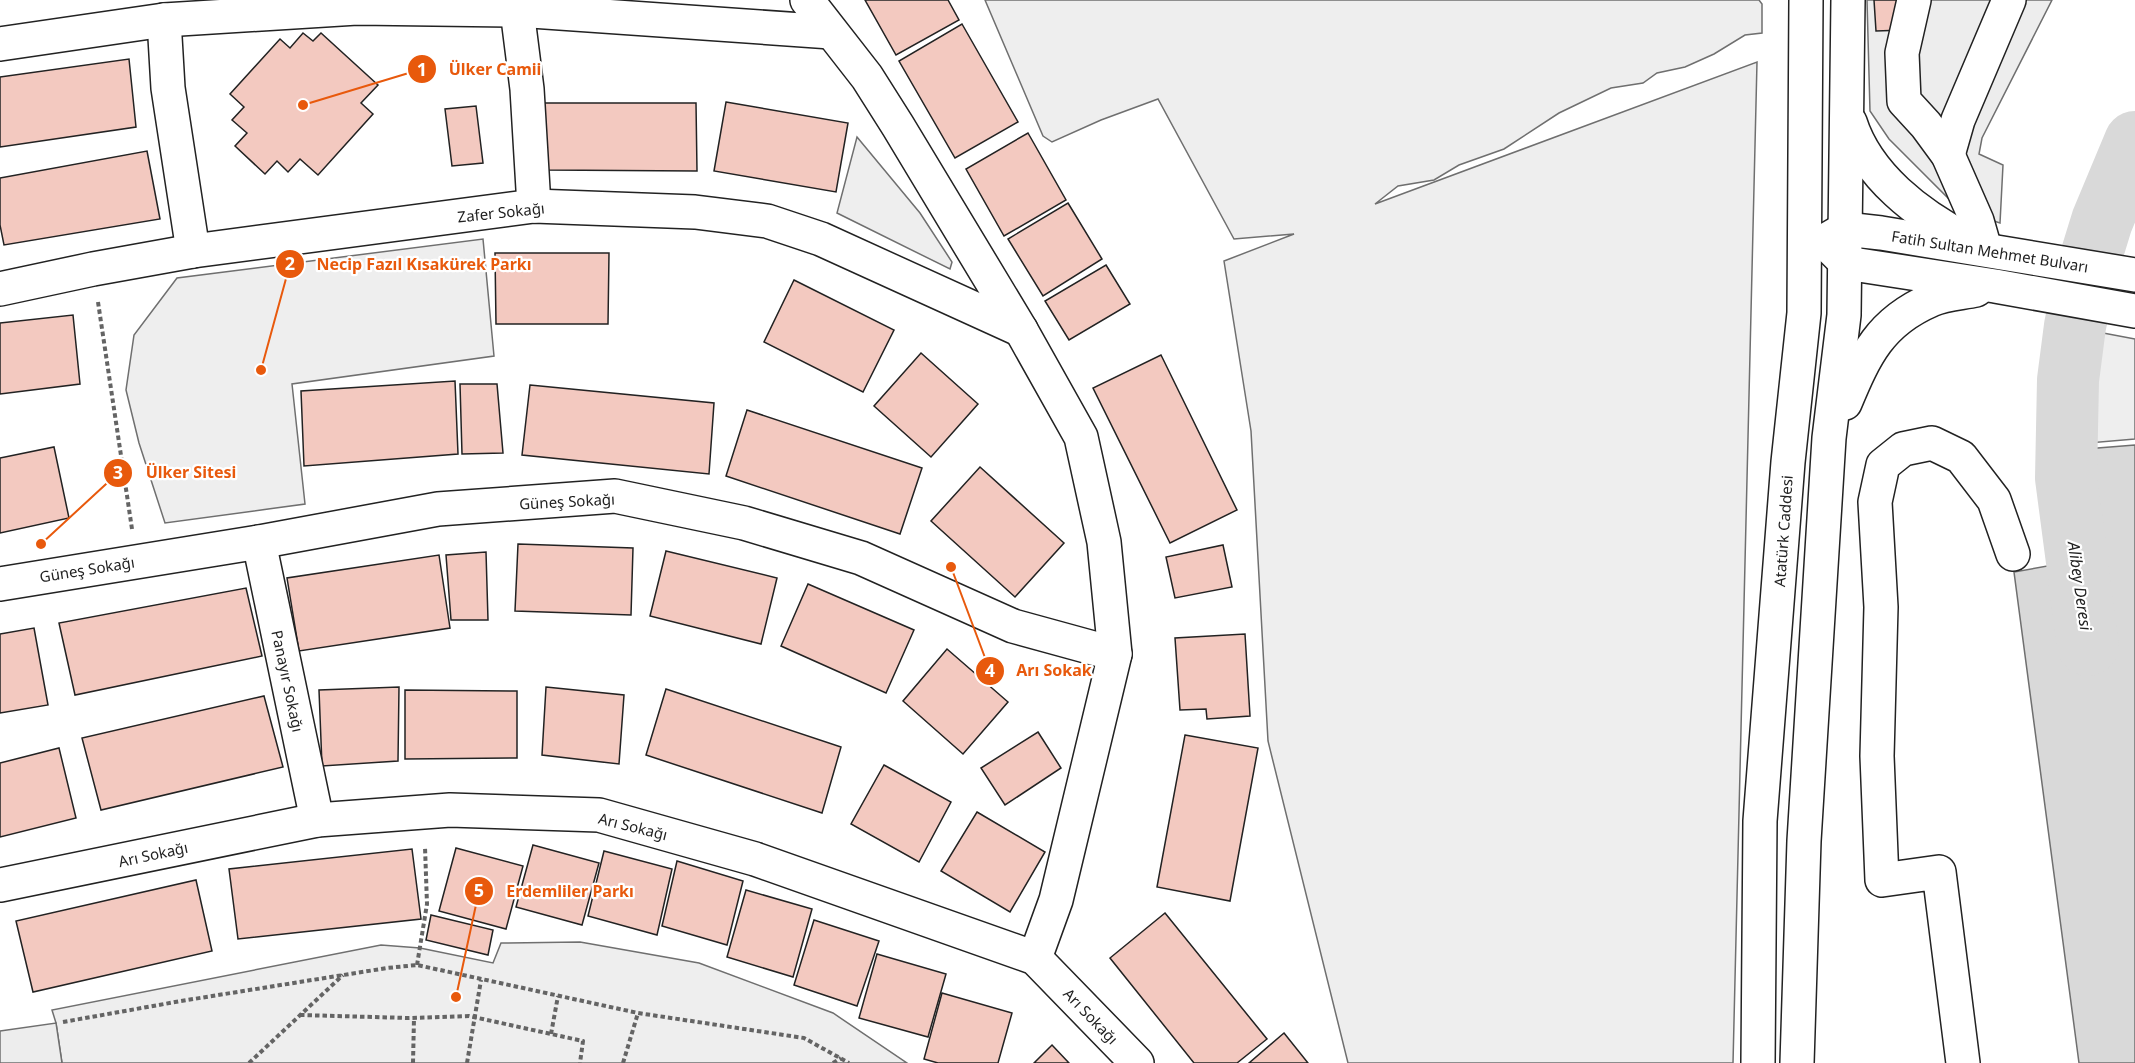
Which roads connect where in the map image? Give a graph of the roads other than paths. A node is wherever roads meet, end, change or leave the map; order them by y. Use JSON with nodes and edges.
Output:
{"nodes":[{"id":1,"x":807,"y":0,"type":"edge"},
{"id":2,"x":1806,"y":0,"type":"edge"},
{"id":3,"x":1848,"y":0,"type":"edge"},
{"id":4,"x":1914,"y":0,"type":"edge"},
{"id":5,"x":2009,"y":0,"type":"edge"},
{"id":6,"x":517,"y":10,"type":"junction"},
{"id":7,"x":164,"y":20,"type":"junction"},
{"id":8,"x":831,"y":32,"type":"junction"},
{"id":9,"x":0,"y":44,"type":"edge"},
{"id":10,"x":1847,"y":112,"type":"junction"},
{"id":11,"x":1805,"y":113,"type":"junction"},
{"id":12,"x":1948,"y":155,"type":"junction"},
{"id":13,"x":534,"y":206,"type":"junction"},
{"id":14,"x":1839,"y":244,"type":"junction"},
{"id":15,"x":1984,"y":249,"type":"junction"},
{"id":16,"x":194,"y":251,"type":"junction"},
{"id":17,"x":1805,"y":264,"type":"junction"},
{"id":18,"x":2135,"y":275,"type":"edge"},
{"id":19,"x":1995,"y":286,"type":"junction"},
{"id":20,"x":0,"y":289,"type":"edge"},
{"id":21,"x":2135,"y":311,"type":"edge"},
{"id":22,"x":1021,"y":330,"type":"junction"},
{"id":23,"x":1829,"y":438,"type":"junction"},
{"id":24,"x":259,"y":542,"type":"junction"},
{"id":25,"x":2013,"y":554,"type":"dead end"},
{"id":26,"x":0,"y":584,"type":"edge"},
{"id":27,"x":1115,"y":654,"type":"junction"},
{"id":28,"x":317,"y":820,"type":"junction"},
{"id":29,"x":0,"y":885,"type":"edge"},
{"id":30,"x":1035,"y":958,"type":"junction"},
{"id":31,"x":1137,"y":1063,"type":"edge"},
{"id":32,"x":1758,"y":1063,"type":"edge"},
{"id":33,"x":1797,"y":1063,"type":"edge"},
{"id":34,"x":1963,"y":1063,"type":"edge"}],
"edges":[{"from":1,"to":8,"type":"street"},
{"from":2,"to":11,"type":"street","name":"Atatürk Caddesi"},
{"from":3,"to":10,"type":"street"},
{"from":4,"to":12,"type":"street"},
{"from":5,"to":12,"type":"street"},
{"from":6,"to":7,"type":"street"},
{"from":6,"to":8,"type":"street"},
{"from":6,"to":13,"type":"street"},
{"from":7,"to":9,"type":"street"},
{"from":7,"to":16,"type":"street"},
{"from":8,"to":22,"type":"street"},
{"from":10,"to":14,"type":"street"},
{"from":10,"to":15,"type":"street"},
{"from":11,"to":14,"type":"street"},
{"from":11,"to":17,"type":"street","name":"Atatürk Caddesi"},
{"from":12,"to":15,"type":"street"},
{"from":13,"to":16,"type":"street","name":"Zafer Sokağı"},
{"from":13,"to":22,"type":"street","name":"Zafer Sokağı"},
{"from":14,"to":15,"type":"street","name":"Fatih Sultan Mehmet Bulvarı"},
{"from":14,"to":17,"type":"street"},
{"from":14,"to":19,"type":"street"},
{"from":14,"to":23,"type":"street"},
{"from":15,"to":18,"type":"street","name":"Fatih Sultan Mehmet Bulvarı"},
{"from":16,"to":20,"type":"street","name":"Zafer Sokağı"},
{"from":17,"to":32,"type":"street","name":"Atatürk Caddesi"},
{"from":19,"to":21,"type":"street"},
{"from":19,"to":23,"type":"street"},
{"from":22,"to":27,"type":"street"},
{"from":23,"to":33,"type":"street"},
{"from":24,"to":26,"type":"street","name":"Güneş Sokağı"},
{"from":24,"to":27,"type":"street","name":"Güneş Sokağı"},
{"from":24,"to":28,"type":"street","name":"Panayır Sokağı"},
{"from":25,"to":34,"type":"street"},
{"from":27,"to":30,"type":"street"},
{"from":28,"to":29,"type":"street","name":"Arı Sokağı"},
{"from":28,"to":30,"type":"street","name":"Arı Sokağı"},
{"from":30,"to":31,"type":"street","name":"Arı Sokağı"}]}
